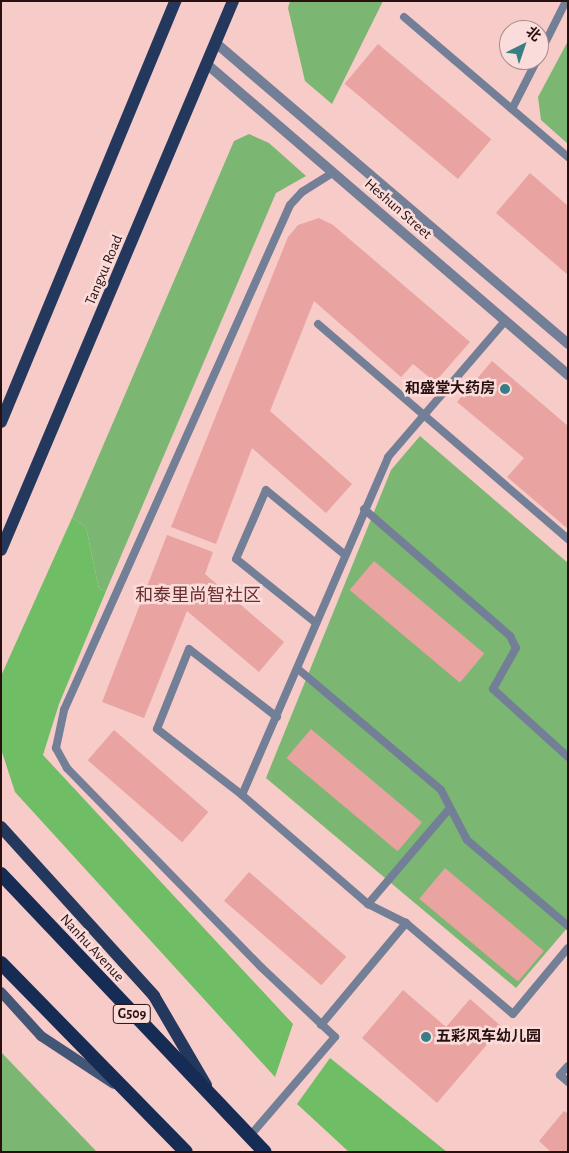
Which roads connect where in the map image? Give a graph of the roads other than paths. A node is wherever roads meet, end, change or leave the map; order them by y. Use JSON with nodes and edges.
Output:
{"nodes":[{"id":1,"x":175,"y":1,"type":"edge"},
{"id":2,"x":233,"y":1,"type":"edge"},
{"id":3,"x":566,"y":4,"type":"edge"},
{"id":4,"x":404,"y":17,"type":"dead end"},
{"id":5,"x":549,"y":36,"type":"edge"},
{"id":6,"x":217,"y":44,"type":"junction"},
{"id":7,"x":208,"y":66,"type":"junction"},
{"id":8,"x":532,"y":70,"type":"edge"},
{"id":9,"x":512,"y":109,"type":"junction"},
{"id":10,"x":568,"y":157,"type":"edge"},
{"id":11,"x":333,"y":173,"type":"junction"},
{"id":12,"x":505,"y":321,"type":"junction"},
{"id":13,"x":318,"y":324,"type":"dead end"},
{"id":14,"x":568,"y":344,"type":"edge"},
{"id":15,"x":568,"y":375,"type":"edge"},
{"id":16,"x":424,"y":414,"type":"junction"},
{"id":17,"x":1,"y":422,"type":"edge"},
{"id":18,"x":364,"y":509,"type":"junction"},
{"id":19,"x":568,"y":539,"type":"edge"},
{"id":20,"x":1,"y":550,"type":"edge"},
{"id":21,"x":344,"y":554,"type":"junction"},
{"id":22,"x":316,"y":623,"type":"junction"},
{"id":23,"x":298,"y":670,"type":"junction"},
{"id":24,"x":277,"y":717,"type":"junction"},
{"id":25,"x":568,"y":757,"type":"edge"},
{"id":26,"x":242,"y":795,"type":"junction"},
{"id":27,"x":450,"y":808,"type":"junction"},
{"id":28,"x":1,"y":827,"type":"edge"},
{"id":29,"x":1,"y":874,"type":"edge"},
{"id":30,"x":368,"y":904,"type":"junction"},
{"id":31,"x":406,"y":924,"type":"junction"},
{"id":32,"x":568,"y":926,"type":"edge"},
{"id":33,"x":568,"y":948,"type":"edge"},
{"id":34,"x":1,"y":963,"type":"edge"},
{"id":35,"x":1,"y":992,"type":"edge"},
{"id":36,"x":321,"y":1025,"type":"junction"},
{"id":37,"x":568,"y":1066,"type":"edge"},
{"id":38,"x":568,"y":1082,"type":"edge"},
{"id":39,"x":122,"y":1090,"type":"junction"},
{"id":40,"x":220,"y":1109,"type":"junction"},
{"id":41,"x":250,"y":1137,"type":"junction"},
{"id":42,"x":186,"y":1152,"type":"edge"},
{"id":43,"x":264,"y":1152,"type":"edge"}],
"edges":[{"from":1,"to":17,"type":"main road"},
{"from":2,"to":6,"type":"main road","name":"Tangxu Road"},
{"from":3,"to":5,"type":"lane"},
{"from":4,"to":9,"type":"lane"},
{"from":6,"to":7,"type":"main road","name":"Tangxu Road"},
{"from":6,"to":14,"type":"street","name":"Heshun Street"},
{"from":7,"to":11,"type":"street","name":"Heshun Street"},
{"from":7,"to":20,"type":"main road","name":"Tangxu Road"},
{"from":8,"to":9,"type":"lane"},
{"from":9,"to":10,"type":"lane"},
{"from":11,"to":12,"type":"street","name":"Heshun Street"},
{"from":11,"to":36,"type":"lane"},
{"from":12,"to":15,"type":"street","name":"Heshun Street"},
{"from":12,"to":16,"type":"lane"},
{"from":13,"to":16,"type":"lane"},
{"from":16,"to":18,"type":"lane"},
{"from":16,"to":19,"type":"lane"},
{"from":18,"to":21,"type":"lane"},
{"from":18,"to":25,"type":"lane"},
{"from":21,"to":22,"type":"lane"},
{"from":21,"to":22,"type":"lane"},
{"from":22,"to":23,"type":"lane"},
{"from":23,"to":24,"type":"lane"},
{"from":23,"to":27,"type":"lane"},
{"from":24,"to":26,"type":"lane"},
{"from":24,"to":26,"type":"lane"},
{"from":26,"to":30,"type":"lane"},
{"from":27,"to":30,"type":"lane"},
{"from":27,"to":32,"type":"lane"},
{"from":28,"to":40,"type":"main road"},
{"from":29,"to":40,"type":"highway","name":"Nanhu Avenue","number":"G509"},
{"from":30,"to":31,"type":"lane"},
{"from":31,"to":33,"type":"lane"},
{"from":31,"to":36,"type":"lane"},
{"from":34,"to":39,"type":"highway"},
{"from":35,"to":39,"type":"main road"},
{"from":36,"to":41,"type":"lane"},
{"from":37,"to":38,"type":"lane"},
{"from":39,"to":42,"type":"highway"},
{"from":40,"to":41,"type":"highway","name":"Nanhu Avenue","number":"G509"},
{"from":41,"to":43,"type":"highway","name":"Nanhu Avenue","number":"G509"}]}
